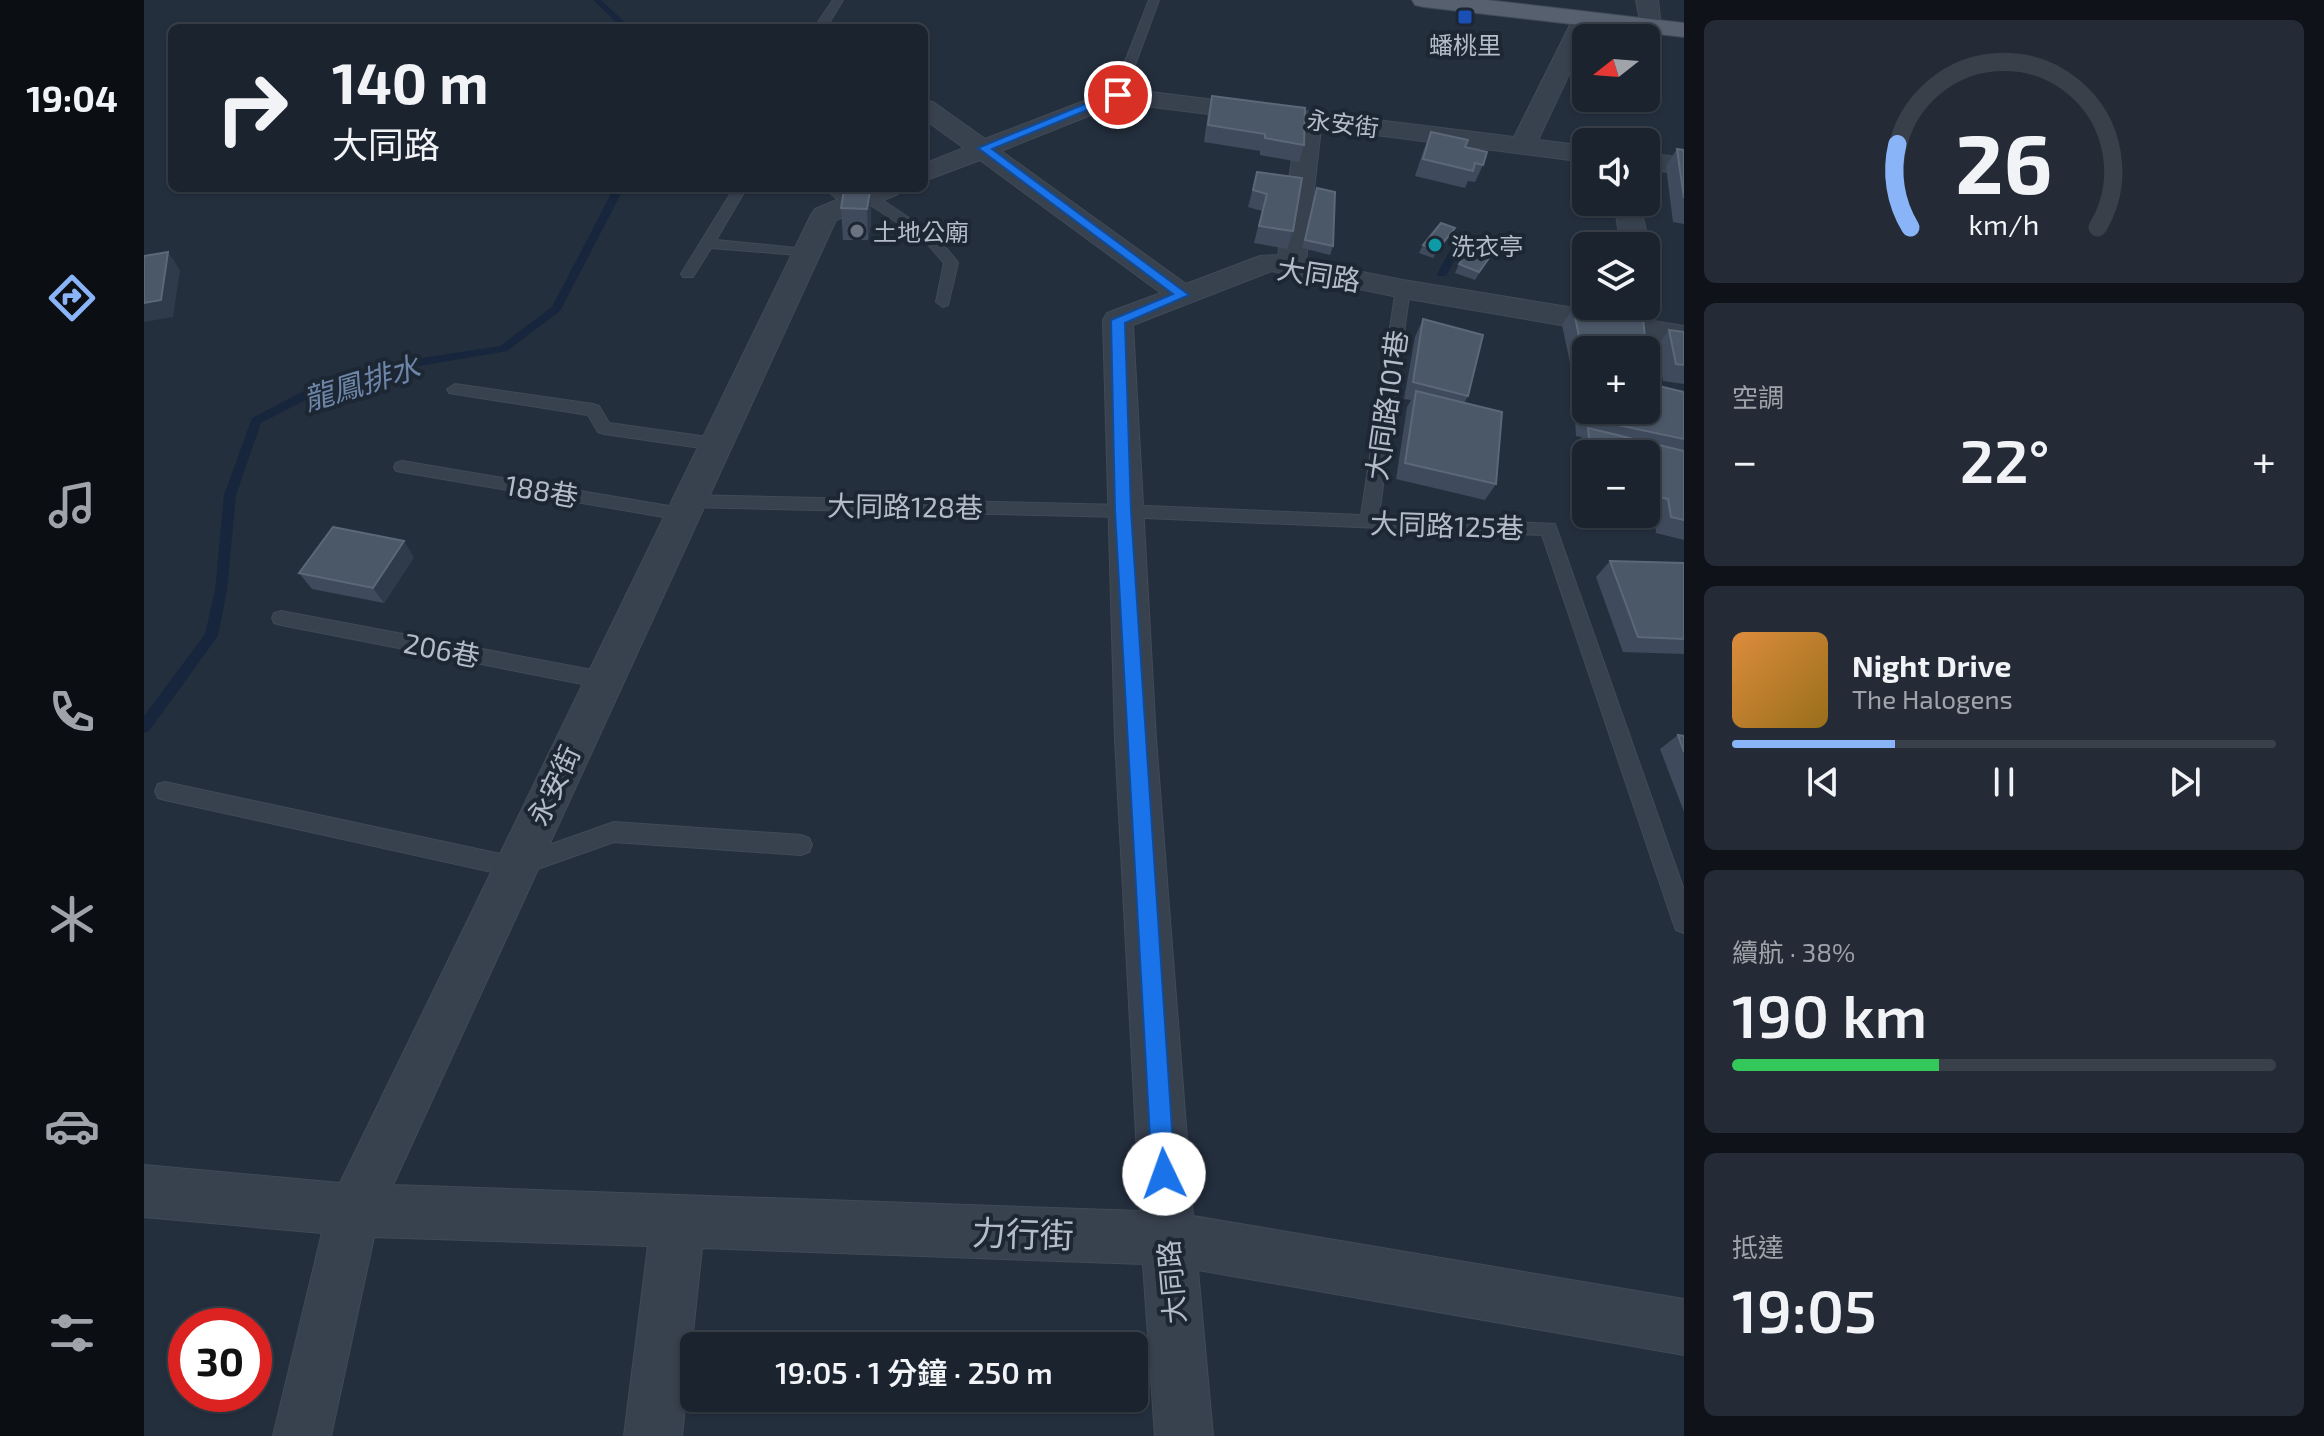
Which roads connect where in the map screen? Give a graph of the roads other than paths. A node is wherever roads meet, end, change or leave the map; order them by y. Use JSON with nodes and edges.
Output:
{"nodes":[{"id":1,"x":838,"y":0,"type":"edge"},
{"id":2,"x":1154,"y":0,"type":"edge"},
{"id":3,"x":1424,"y":0,"type":"edge"},
{"id":4,"x":1605,"y":0,"type":"edge"},
{"id":5,"x":1684,"y":8,"type":"edge"},
{"id":6,"x":1649,"y":10,"type":"edge"},
{"id":7,"x":1570,"y":12,"type":"edge"},
{"id":8,"x":823,"y":24,"type":"edge"},
{"id":9,"x":1684,"y":30,"type":"edge"},
{"id":10,"x":1118,"y":95,"type":"junction"},
{"id":11,"x":928,"y":110,"type":"edge"},
{"id":12,"x":1310,"y":119,"type":"junction"},
{"id":13,"x":1523,"y":145,"type":"junction"},
{"id":14,"x":984,"y":148,"type":"junction"},
{"id":15,"x":1572,"y":152,"type":"edge"},
{"id":16,"x":1660,"y":163,"type":"edge"},
{"id":17,"x":1684,"y":166,"type":"edge"},
{"id":18,"x":928,"y":171,"type":"edge"},
{"id":19,"x":737,"y":192,"type":"edge"},
{"id":20,"x":860,"y":194,"type":"edge"},
{"id":21,"x":707,"y":243,"type":"junction"},
{"id":22,"x":806,"y":253,"type":"junction"},
{"id":23,"x":1291,"y":266,"type":"junction"},
{"id":24,"x":688,"y":274,"type":"dead end"},
{"id":25,"x":1403,"y":289,"type":"junction"},
{"id":26,"x":1183,"y":295,"type":"junction"},
{"id":27,"x":943,"y":302,"type":"dead end"},
{"id":28,"x":1660,"y":323,"type":"edge"},
{"id":29,"x":455,"y":389,"type":"dead end"},
{"id":30,"x":715,"y":444,"type":"junction"},
{"id":31,"x":402,"y":467,"type":"dead end"},
{"id":32,"x":684,"y":508,"type":"junction"},
{"id":33,"x":1123,"y":511,"type":"junction"},
{"id":34,"x":1369,"y":522,"type":"junction"},
{"id":35,"x":281,"y":618,"type":"dead end"},
{"id":36,"x":603,"y":680,"type":"junction"},
{"id":37,"x":165,"y":791,"type":"dead end"},
{"id":38,"x":801,"y":845,"type":"dead end"},
{"id":39,"x":515,"y":867,"type":"junction"},
{"id":40,"x":1684,"y":922,"type":"edge"},
{"id":41,"x":144,"y":1191,"type":"edge"},
{"id":42,"x":354,"y":1210,"type":"junction"},
{"id":43,"x":678,"y":1221,"type":"junction"},
{"id":44,"x":1167,"y":1238,"type":"junction"},
{"id":45,"x":1684,"y":1327,"type":"edge"},
{"id":46,"x":302,"y":1436,"type":"edge"},
{"id":47,"x":653,"y":1436,"type":"edge"},
{"id":48,"x":1184,"y":1436,"type":"edge"}],
"edges":[{"from":1,"to":8,"type":"lane"},
{"from":2,"to":10,"type":"lane"},
{"from":3,"to":7,"type":"main road"},
{"from":4,"to":6,"type":"main road"},
{"from":5,"to":6,"type":"main road"},
{"from":6,"to":7,"type":"main road"},
{"from":6,"to":9,"type":"main road"},
{"from":7,"to":13,"type":"street"},
{"from":10,"to":12,"type":"street","name":"永安街"},
{"from":10,"to":14,"type":"street","name":"永安街"},
{"from":11,"to":14,"type":"street"},
{"from":12,"to":13,"type":"street","name":"永安街"},
{"from":12,"to":23,"type":"street"},
{"from":13,"to":15,"type":"street","name":"永安街"},
{"from":14,"to":18,"type":"street","name":"永安街"},
{"from":14,"to":26,"type":"street"},
{"from":16,"to":17,"type":"street"},
{"from":19,"to":21,"type":"lane"},
{"from":20,"to":22,"type":"street","name":"永安街"},
{"from":20,"to":27,"type":"lane"},
{"from":21,"to":22,"type":"lane"},
{"from":21,"to":24,"type":"lane"},
{"from":22,"to":30,"type":"street","name":"永安街"},
{"from":23,"to":25,"type":"street","name":"大同路"},
{"from":23,"to":26,"type":"street","name":"大同路"},
{"from":25,"to":28,"type":"street","name":"大同路"},
{"from":25,"to":34,"type":"lane","name":"大同路101巷"},
{"from":26,"to":33,"type":"street","name":"大同路"},
{"from":29,"to":30,"type":"lane"},
{"from":30,"to":32,"type":"street","name":"永安街"},
{"from":31,"to":32,"type":"lane","name":"188巷"},
{"from":32,"to":33,"type":"lane","name":"大同路128巷"},
{"from":32,"to":36,"type":"street","name":"永安街"},
{"from":33,"to":34,"type":"lane","name":"大同路125巷"},
{"from":33,"to":44,"type":"street","name":"大同路"},
{"from":34,"to":40,"type":"lane","name":"大同路125巷"},
{"from":35,"to":36,"type":"lane","name":"206巷"},
{"from":36,"to":39,"type":"street","name":"永安街"},
{"from":37,"to":39,"type":"lane"},
{"from":38,"to":39,"type":"lane"},
{"from":39,"to":42,"type":"street","name":"永安街"},
{"from":41,"to":42,"type":"street","name":"力行街"},
{"from":42,"to":43,"type":"street","name":"力行街"},
{"from":42,"to":46,"type":"street","name":"永安街"},
{"from":43,"to":44,"type":"street","name":"力行街"},
{"from":43,"to":47,"type":"street"},
{"from":44,"to":45,"type":"street","name":"力行街"},
{"from":44,"to":48,"type":"street","name":"大同路"}]}
